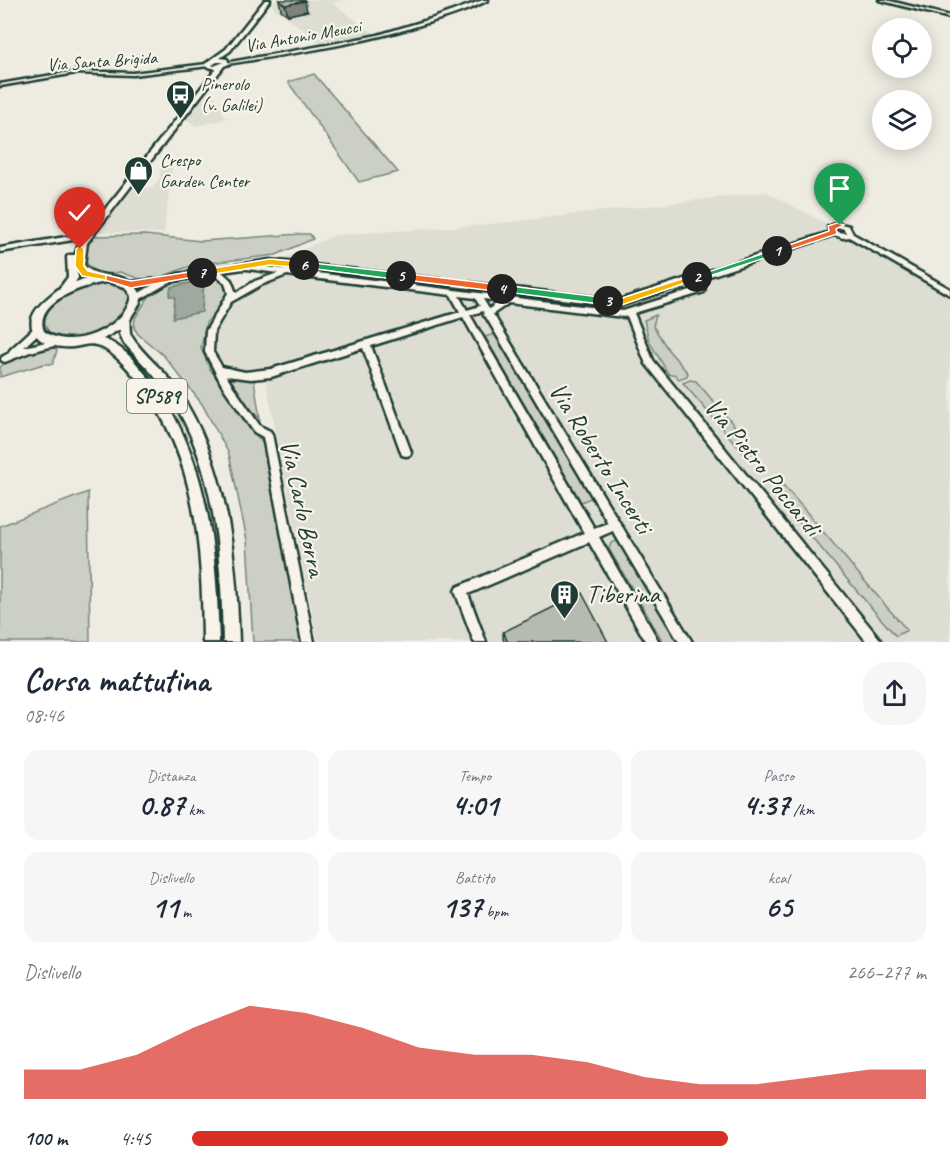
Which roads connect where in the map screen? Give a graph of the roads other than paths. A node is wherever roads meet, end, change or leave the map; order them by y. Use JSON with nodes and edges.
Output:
{"nodes":[{"id":1,"x":269,"y":0,"type":"edge"},
{"id":2,"x":486,"y":0,"type":"edge"},
{"id":3,"x":881,"y":0,"type":"edge"},
{"id":4,"x":950,"y":17,"type":"edge"},
{"id":5,"x":217,"y":64,"type":"junction"},
{"id":6,"x":0,"y":85,"type":"edge"},
{"id":7,"x":83,"y":236,"type":"junction"},
{"id":8,"x":0,"y":250,"type":"edge"},
{"id":9,"x":302,"y":264,"type":"junction"},
{"id":10,"x":243,"y":266,"type":"junction"},
{"id":11,"x":215,"y":271,"type":"junction"},
{"id":12,"x":291,"y":273,"type":"junction"},
{"id":13,"x":704,"y":275,"type":"junction"},
{"id":14,"x":108,"y":279,"type":"junction"},
{"id":15,"x":167,"y":280,"type":"junction"},
{"id":16,"x":131,"y":285,"type":"junction"},
{"id":17,"x":469,"y":285,"type":"junction"},
{"id":18,"x":950,"y":292,"type":"edge"},
{"id":19,"x":61,"y":293,"type":"junction"},
{"id":20,"x":454,"y":294,"type":"junction"},
{"id":21,"x":467,"y":296,"type":"junction"},
{"id":22,"x":478,"y":297,"type":"junction"},
{"id":23,"x":137,"y":298,"type":"junction"},
{"id":24,"x":231,"y":299,"type":"junction"},
{"id":25,"x":508,"y":300,"type":"junction"},
{"id":26,"x":485,"y":311,"type":"junction"},
{"id":27,"x":630,"y":313,"type":"junction"},
{"id":28,"x":466,"y":314,"type":"junction"},
{"id":29,"x":125,"y":319,"type":"junction"},
{"id":30,"x":37,"y":330,"type":"junction"},
{"id":31,"x":90,"y":339,"type":"junction"},
{"id":32,"x":55,"y":343,"type":"junction"},
{"id":33,"x":366,"y":345,"type":"junction"},
{"id":34,"x":2,"y":361,"type":"edge"},
{"id":35,"x":219,"y":370,"type":"junction"},
{"id":36,"x":406,"y":452,"type":"dead end"},
{"id":37,"x":615,"y":525,"type":"junction"},
{"id":38,"x":593,"y":535,"type":"junction"},
{"id":39,"x":211,"y":642,"type":"edge"},
{"id":40,"x":231,"y":642,"type":"edge"},
{"id":41,"x":308,"y":642,"type":"edge"},
{"id":42,"x":480,"y":642,"type":"edge"},
{"id":43,"x":653,"y":642,"type":"edge"},
{"id":44,"x":686,"y":642,"type":"edge"},
{"id":45,"x":875,"y":642,"type":"edge"}],
"edges":[{"from":1,"to":5,"type":"main road"},
{"from":1,"to":5,"type":"main road"},
{"from":2,"to":5,"type":"street","name":"Via Antonio Meucci"},
{"from":3,"to":4,"type":"street"},
{"from":5,"to":6,"type":"street","name":"Via Santa Brigida"},
{"from":5,"to":7,"type":"main road"},
{"from":5,"to":14,"type":"main road"},
{"from":7,"to":8,"type":"street"},
{"from":7,"to":19,"type":"main road"},
{"from":9,"to":10,"type":"street"},
{"from":9,"to":12,"type":"street"},
{"from":9,"to":17,"type":"street"},
{"from":10,"to":11,"type":"street"},
{"from":10,"to":12,"type":"street"},
{"from":11,"to":15,"type":"street"},
{"from":11,"to":24,"type":"street"},
{"from":12,"to":20,"type":"street"},
{"from":12,"to":24,"type":"street","name":"Via Carlo Borra"},
{"from":13,"to":17,"type":"street"},
{"from":13,"to":18,"type":"street"},
{"from":13,"to":27,"type":"street"},
{"from":14,"to":16,"type":"main road"},
{"from":14,"to":19,"type":"main road"},
{"from":15,"to":16,"type":"street"},
{"from":15,"to":23,"type":"street"},
{"from":16,"to":23,"type":"main road"},
{"from":17,"to":21,"type":"street"},
{"from":19,"to":30,"type":"main road"},
{"from":20,"to":21,"type":"street"},
{"from":20,"to":28,"type":"street","name":"Via Roberto Incerti"},
{"from":21,"to":22,"type":"street"},
{"from":22,"to":25,"type":"street"},
{"from":22,"to":26,"type":"street","name":"Via Roberto Incerti"},
{"from":23,"to":29,"type":"main road"},
{"from":24,"to":35,"type":"street","name":"Via Carlo Borra"},
{"from":25,"to":26,"type":"street"},
{"from":25,"to":27,"type":"street"},
{"from":26,"to":28,"type":"street"},
{"from":26,"to":37,"type":"street","name":"Via Roberto Incerti"},
{"from":27,"to":45,"type":"street","name":"Via Pietro Poccardi"},
{"from":28,"to":33,"type":"street"},
{"from":28,"to":38,"type":"street","name":"Via Roberto Incerti"},
{"from":29,"to":31,"type":"main road"},
{"from":29,"to":40,"type":"main road","number":"SP589"},
{"from":30,"to":32,"type":"main road"},
{"from":30,"to":34,"type":"street"},
{"from":31,"to":32,"type":"main road"},
{"from":31,"to":39,"type":"main road","number":"SP589"},
{"from":32,"to":34,"type":"street"},
{"from":33,"to":35,"type":"street"},
{"from":33,"to":36,"type":"street"},
{"from":35,"to":41,"type":"street","name":"Via Carlo Borra"},
{"from":37,"to":38,"type":"street"},
{"from":37,"to":44,"type":"street","name":"Via Roberto Incerti"},
{"from":38,"to":42,"type":"street"},
{"from":38,"to":43,"type":"street","name":"Via Roberto Incerti"}]}
